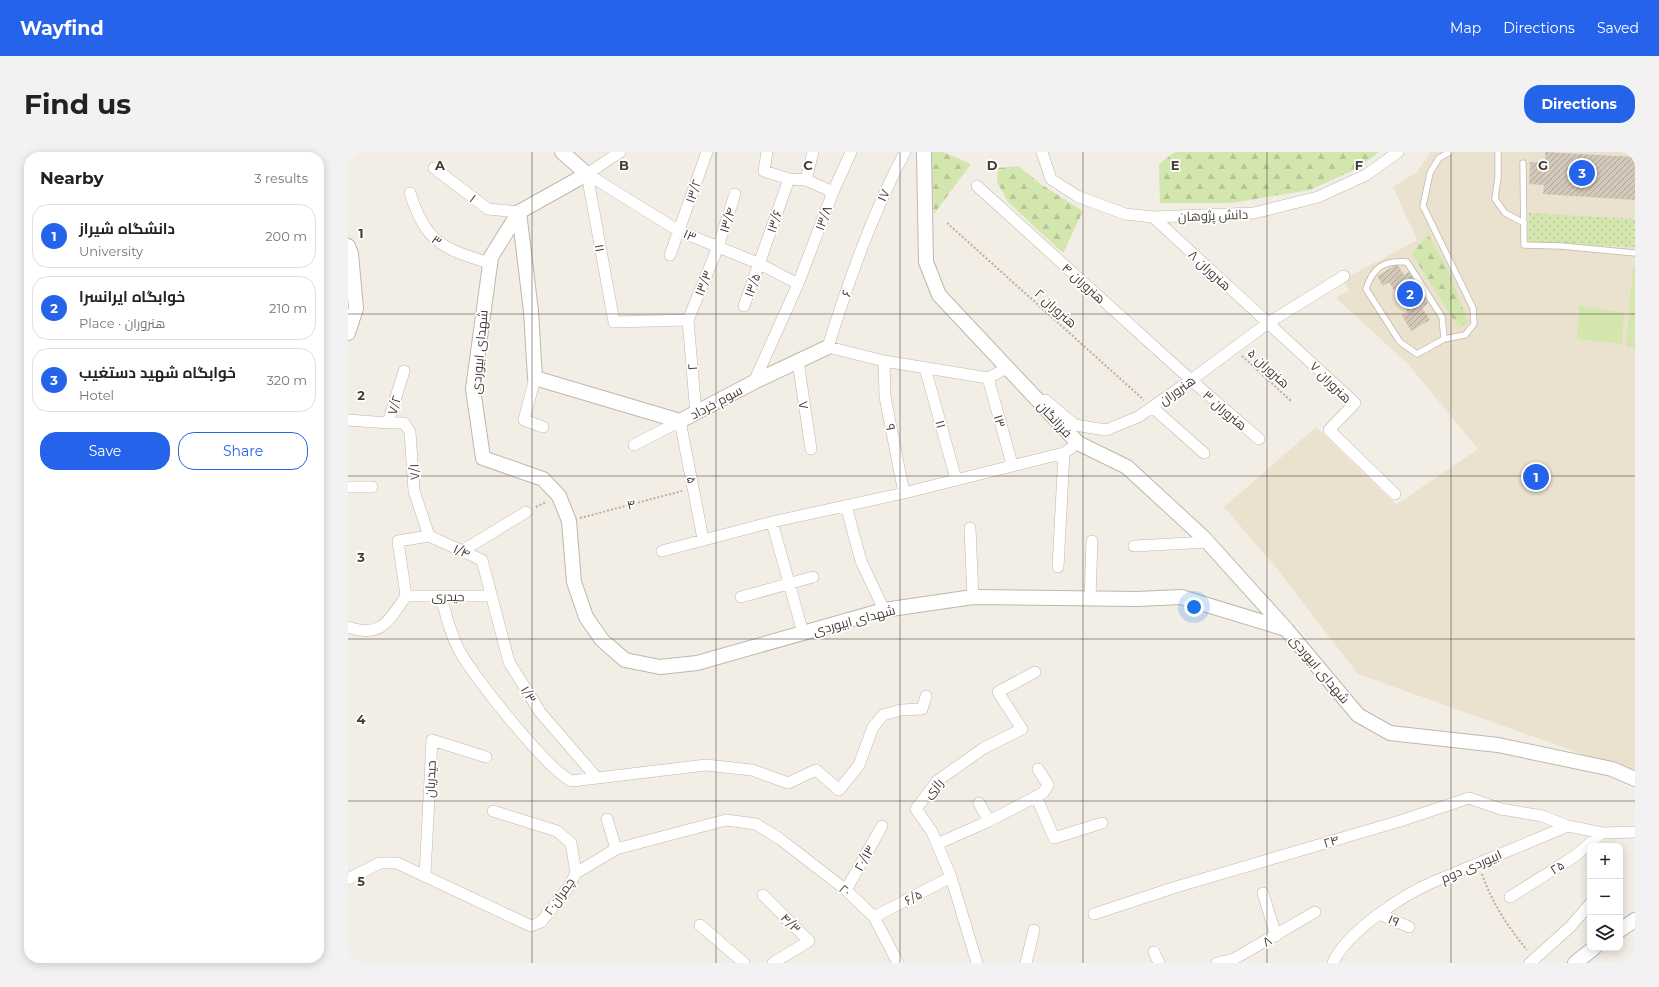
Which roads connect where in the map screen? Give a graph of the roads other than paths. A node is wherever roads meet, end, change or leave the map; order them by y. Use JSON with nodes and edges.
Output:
{"nodes":[{"id":1,"x":562,"y":152,"type":"edge"},
{"id":2,"x":620,"y":152,"type":"edge"},
{"id":3,"x":707,"y":152,"type":"edge"},
{"id":4,"x":767,"y":152,"type":"edge"},
{"id":5,"x":813,"y":152,"type":"edge"},
{"id":6,"x":851,"y":152,"type":"edge"},
{"id":7,"x":905,"y":152,"type":"edge"},
{"id":8,"x":924,"y":152,"type":"edge"},
{"id":9,"x":1042,"y":152,"type":"edge"},
{"id":10,"x":1398,"y":152,"type":"edge"},
{"id":11,"x":1450,"y":152,"type":"edge"},
{"id":12,"x":1498,"y":152,"type":"edge"},
{"id":13,"x":1523,"y":163,"type":"dead end"},
{"id":14,"x":434,"y":168,"type":"dead end"},
{"id":15,"x":587,"y":174,"type":"junction"},
{"id":16,"x":788,"y":179,"type":"junction"},
{"id":17,"x":806,"y":180,"type":"junction"},
{"id":18,"x":977,"y":186,"type":"dead end"},
{"id":19,"x":833,"y":192,"type":"junction"},
{"id":20,"x":410,"y":193,"type":"dead end"},
{"id":21,"x":735,"y":194,"type":"dead end"},
{"id":22,"x":519,"y":212,"type":"junction"},
{"id":23,"x":1153,"y":217,"type":"junction"},
{"id":24,"x":1524,"y":223,"type":"junction"},
{"id":25,"x":679,"y":231,"type":"junction"},
{"id":26,"x":865,"y":240,"type":"joint"},
{"id":27,"x":348,"y":246,"type":"edge"},
{"id":28,"x":718,"y":247,"type":"junction"},
{"id":29,"x":1635,"y":253,"type":"edge"},
{"id":30,"x":670,"y":256,"type":"dead end"},
{"id":31,"x":489,"y":263,"type":"junction"},
{"id":32,"x":760,"y":264,"type":"junction"},
{"id":33,"x":1344,"y":276,"type":"dead end"},
{"id":34,"x":798,"y":284,"type":"junction"},
{"id":35,"x":744,"y":306,"type":"dead end"},
{"id":36,"x":688,"y":320,"type":"junction"},
{"id":37,"x":1268,"y":323,"type":"junction"},
{"id":38,"x":348,"y":333,"type":"edge"},
{"id":39,"x":1444,"y":339,"type":"junction"},
{"id":40,"x":828,"y":347,"type":"junction"},
{"id":41,"x":798,"y":361,"type":"junction"},
{"id":42,"x":884,"y":361,"type":"junction"},
{"id":43,"x":925,"y":368,"type":"junction"},
{"id":44,"x":1007,"y":368,"type":"junction"},
{"id":45,"x":404,"y":371,"type":"dead end"},
{"id":46,"x":535,"y":378,"type":"junction"},
{"id":47,"x":988,"y":378,"type":"junction"},
{"id":48,"x":1191,"y":380,"type":"junction"},
{"id":49,"x":754,"y":382,"type":"junction"},
{"id":50,"x":1152,"y":407,"type":"junction"},
{"id":51,"x":696,"y":414,"type":"junction"},
{"id":52,"x":348,"y":420,"type":"edge"},
{"id":53,"x":680,"y":421,"type":"junction"},
{"id":54,"x":388,"y":424,"type":"junction"},
{"id":55,"x":543,"y":427,"type":"dead end"},
{"id":56,"x":1259,"y":439,"type":"dead end"},
{"id":57,"x":1078,"y":443,"type":"junction"},
{"id":58,"x":634,"y":444,"type":"dead end"},
{"id":59,"x":811,"y":449,"type":"dead end"},
{"id":60,"x":1064,"y":452,"type":"junction"},
{"id":61,"x":1204,"y":452,"type":"dead end"},
{"id":62,"x":1012,"y":464,"type":"junction"},
{"id":63,"x":956,"y":479,"type":"junction"},
{"id":64,"x":348,"y":487,"type":"edge"},
{"id":65,"x":372,"y":487,"type":"dead end"},
{"id":66,"x":904,"y":493,"type":"junction"},
{"id":67,"x":1395,"y":494,"type":"dead end"},
{"id":68,"x":846,"y":506,"type":"junction"},
{"id":69,"x":526,"y":512,"type":"road end"},
{"id":70,"x":772,"y":522,"type":"junction"},
{"id":71,"x":970,"y":528,"type":"dead end"},
{"id":72,"x":429,"y":536,"type":"junction"},
{"id":73,"x":703,"y":539,"type":"junction"},
{"id":74,"x":1092,"y":541,"type":"dead end"},
{"id":75,"x":1208,"y":542,"type":"junction"},
{"id":76,"x":1134,"y":546,"type":"dead end"},
{"id":77,"x":462,"y":550,"type":"junction"},
{"id":78,"x":662,"y":551,"type":"dead end"},
{"id":79,"x":1058,"y":567,"type":"dead end"},
{"id":80,"x":814,"y":577,"type":"dead end"},
{"id":81,"x":788,"y":585,"type":"junction"},
{"id":82,"x":406,"y":596,"type":"junction"},
{"id":83,"x":442,"y":596,"type":"junction"},
{"id":84,"x":491,"y":596,"type":"junction"},
{"id":85,"x":741,"y":597,"type":"dead end"},
{"id":86,"x":973,"y":597,"type":"junction"},
{"id":87,"x":1090,"y":598,"type":"junction"},
{"id":88,"x":884,"y":610,"type":"junction"},
{"id":89,"x":348,"y":627,"type":"edge"},
{"id":90,"x":1286,"y":629,"type":"junction"},
{"id":91,"x":803,"y":633,"type":"junction"},
{"id":92,"x":1036,"y":672,"type":"dead end"},
{"id":93,"x":926,"y":696,"type":"dead end"},
{"id":94,"x":486,"y":757,"type":"dead end"},
{"id":95,"x":1038,"y":769,"type":"dead end"},
{"id":96,"x":596,"y":777,"type":"junction"},
{"id":97,"x":1635,"y":780,"type":"edge"},
{"id":98,"x":1036,"y":796,"type":"junction"},
{"id":99,"x":979,"y":803,"type":"dead end"},
{"id":100,"x":493,"y":812,"type":"dead end"},
{"id":101,"x":607,"y":820,"type":"dead end"},
{"id":102,"x":989,"y":821,"type":"junction"},
{"id":103,"x":1102,"y":823,"type":"dead end"},
{"id":104,"x":882,"y":826,"type":"dead end"},
{"id":105,"x":1568,"y":826,"type":"junction"},
{"id":106,"x":1635,"y":832,"type":"edge"},
{"id":107,"x":1602,"y":833,"type":"junction"},
{"id":108,"x":776,"y":837,"type":"joint"},
{"id":109,"x":937,"y":844,"type":"junction"},
{"id":110,"x":616,"y":849,"type":"junction"},
{"id":111,"x":576,"y":873,"type":"junction"},
{"id":112,"x":425,"y":875,"type":"junction"},
{"id":113,"x":951,"y":877,"type":"junction"},
{"id":114,"x":348,"y":879,"type":"edge"},
{"id":115,"x":846,"y":890,"type":"junction"},
{"id":116,"x":1263,"y":893,"type":"dead end"},
{"id":117,"x":763,"y":895,"type":"dead end"},
{"id":118,"x":1510,"y":897,"type":"dead end"},
{"id":119,"x":1587,"y":907,"type":"edge"},
{"id":120,"x":1315,"y":912,"type":"dead end"},
{"id":121,"x":1094,"y":914,"type":"dead end"},
{"id":122,"x":1379,"y":914,"type":"junction"},
{"id":123,"x":874,"y":916,"type":"junction"},
{"id":124,"x":1635,"y":920,"type":"edge"},
{"id":125,"x":700,"y":925,"type":"dead end"},
{"id":126,"x":1409,"y":927,"type":"dead end"},
{"id":127,"x":1623,"y":928,"type":"edge"},
{"id":128,"x":1034,"y":930,"type":"dead end"},
{"id":129,"x":1276,"y":936,"type":"junction"},
{"id":130,"x":1590,"y":951,"type":"edge"},
{"id":131,"x":1154,"y":952,"type":"dead end"},
{"id":132,"x":1235,"y":961,"type":"edge"},
{"id":133,"x":1532,"y":961,"type":"edge"},
{"id":134,"x":775,"y":962,"type":"edge"},
{"id":135,"x":894,"y":962,"type":"edge"},
{"id":136,"x":744,"y":963,"type":"edge"},
{"id":137,"x":977,"y":963,"type":"edge"},
{"id":138,"x":1026,"y":963,"type":"edge"},
{"id":139,"x":1159,"y":963,"type":"edge"},
{"id":140,"x":1217,"y":963,"type":"edge"},
{"id":141,"x":1333,"y":963,"type":"edge"},
{"id":142,"x":1575,"y":963,"type":"edge"}],
"edges":[{"from":1,"to":15,"type":"street"},
{"from":2,"to":15,"type":"street"},
{"from":3,"to":25,"type":"street","name":"۱۳/۲"},
{"from":4,"to":16,"type":"street"},
{"from":5,"to":17,"type":"street"},
{"from":6,"to":19,"type":"street","name":"۱۳/۸"},
{"from":7,"to":26,"type":"street","name":"۱۷"},
{"from":8,"to":44,"type":"street","name":"فرزانگان"},
{"from":9,"to":23,"type":"street","name":"دانش پژوهان"},
{"from":10,"to":23,"type":"street","name":"دانش پژوهان"},
{"from":11,"to":39,"type":"lane"},
{"from":12,"to":24,"type":"lane"},
{"from":13,"to":24,"type":"lane"},
{"from":14,"to":22,"type":"street","name":"۱"},
{"from":15,"to":22,"type":"street","name":"شهدای ابیوردی"},
{"from":15,"to":25,"type":"street","name":"۱۳"},
{"from":15,"to":36,"type":"street","name":"۱۱"},
{"from":16,"to":17,"type":"street"},
{"from":16,"to":32,"type":"street","name":"۱۳/۶"},
{"from":17,"to":19,"type":"street"},
{"from":18,"to":48,"type":"street","name":"هنروران ۴"},
{"from":19,"to":34,"type":"street","name":"۱۳/۸"},
{"from":20,"to":31,"type":"street","name":"۳"},
{"from":21,"to":28,"type":"street","name":"۱۳/۴"},
{"from":22,"to":31,"type":"street","name":"شهدای ابیوردی"},
{"from":22,"to":46,"type":"street"},
{"from":23,"to":37,"type":"street","name":"هنروران ۸"},
{"from":24,"to":29,"type":"lane"},
{"from":25,"to":28,"type":"street","name":"۱۳"},
{"from":25,"to":30,"type":"street","name":"۱۳/۲"},
{"from":26,"to":40,"type":"street","name":"۶"},
{"from":27,"to":38,"type":"street"},
{"from":28,"to":32,"type":"street","name":"۱۳"},
{"from":28,"to":36,"type":"street","name":"۱۳/۳"},
{"from":31,"to":91,"type":"street","name":"شهدای ابیوردی"},
{"from":32,"to":34,"type":"street","name":"۱۳"},
{"from":32,"to":35,"type":"street","name":"۱۳/۵"},
{"from":33,"to":37,"type":"street","name":"هنروران"},
{"from":34,"to":49,"type":"street"},
{"from":36,"to":51,"type":"street","name":"۲"},
{"from":37,"to":48,"type":"street","name":"هنروران"},
{"from":37,"to":67,"type":"street","name":"هنروران ۷"},
{"from":39,"to":39,"type":"lane"},
{"from":40,"to":41,"type":"street","name":"سوم خرداد"},
{"from":40,"to":42,"type":"street"},
{"from":41,"to":49,"type":"street","name":"سوم خرداد"},
{"from":41,"to":59,"type":"street","name":"۷"},
{"from":42,"to":43,"type":"street"},
{"from":42,"to":66,"type":"street","name":"۹"},
{"from":43,"to":47,"type":"street"},
{"from":43,"to":63,"type":"street","name":"۱۱"},
{"from":44,"to":47,"type":"street"},
{"from":44,"to":50,"type":"street","name":"هنروران"},
{"from":44,"to":57,"type":"street","name":"فرزانگان"},
{"from":45,"to":54,"type":"street","name":"۷/۲"},
{"from":46,"to":53,"type":"street","name":"سوم خرداد"},
{"from":46,"to":55,"type":"street"},
{"from":47,"to":62,"type":"street","name":"۱۳"},
{"from":48,"to":50,"type":"street","name":"هنروران"},
{"from":48,"to":56,"type":"street","name":"هنروران ۳"},
{"from":49,"to":51,"type":"street","name":"سوم خرداد"},
{"from":50,"to":61,"type":"street"},
{"from":51,"to":53,"type":"street","name":"سوم خرداد"},
{"from":52,"to":54,"type":"street","name":"۷/۲"},
{"from":53,"to":58,"type":"street"},
{"from":53,"to":73,"type":"street","name":"۵"},
{"from":54,"to":72,"type":"street","name":"۷/۱"},
{"from":57,"to":60,"type":"street"},
{"from":57,"to":75,"type":"street","name":"فرزانگان"},
{"from":60,"to":62,"type":"street"},
{"from":60,"to":79,"type":"street"},
{"from":62,"to":63,"type":"street"},
{"from":63,"to":66,"type":"street"},
{"from":64,"to":65,"type":"street"},
{"from":66,"to":68,"type":"street"},
{"from":68,"to":70,"type":"street"},
{"from":68,"to":88,"type":"street"},
{"from":69,"to":77,"type":"street"},
{"from":70,"to":73,"type":"street"},
{"from":70,"to":81,"type":"street"},
{"from":71,"to":86,"type":"street"},
{"from":72,"to":77,"type":"street","name":"۱/۴"},
{"from":72,"to":82,"type":"street"},
{"from":73,"to":78,"type":"street"},
{"from":74,"to":87,"type":"street"},
{"from":75,"to":76,"type":"street"},
{"from":75,"to":90,"type":"street","name":"فرزانگان"},
{"from":77,"to":84,"type":"street","name":"۱/۴"},
{"from":80,"to":81,"type":"street"},
{"from":81,"to":85,"type":"street"},
{"from":81,"to":91,"type":"street"},
{"from":82,"to":83,"type":"street","name":"حیدری"},
{"from":82,"to":89,"type":"street"},
{"from":83,"to":84,"type":"street","name":"حیدری"},
{"from":83,"to":96,"type":"street"},
{"from":84,"to":96,"type":"street","name":"۱/۳"},
{"from":86,"to":87,"type":"street","name":"شهدای ابیوردی"},
{"from":86,"to":88,"type":"street","name":"شهدای ابیوردی"},
{"from":87,"to":90,"type":"street","name":"شهدای ابیوردی"},
{"from":88,"to":91,"type":"street","name":"شهدای ابیوردی"},
{"from":90,"to":97,"type":"street","name":"شهدای ابیوردی"},
{"from":92,"to":109,"type":"street","name":"رازی"},
{"from":93,"to":96,"type":"street"},
{"from":94,"to":112,"type":"street","name":"حیدریان"},
{"from":95,"to":98,"type":"street"},
{"from":98,"to":102,"type":"street"},
{"from":98,"to":103,"type":"street"},
{"from":99,"to":102,"type":"street"},
{"from":100,"to":111,"type":"street"},
{"from":101,"to":110,"type":"street"},
{"from":102,"to":109,"type":"street"},
{"from":104,"to":115,"type":"street","name":"۲۰/۱۳"},
{"from":105,"to":107,"type":"street"},
{"from":105,"to":121,"type":"street","name":"۲۴"},
{"from":105,"to":122,"type":"street","name":"ابیوردی دوم"},
{"from":106,"to":107,"type":"street"},
{"from":107,"to":118,"type":"street","name":"۲۵"},
{"from":108,"to":110,"type":"street","name":"چمران۲۰"},
{"from":108,"to":115,"type":"street","name":"۲۰"},
{"from":109,"to":113,"type":"street","name":"رازی"},
{"from":110,"to":111,"type":"street","name":"چمران۲۰"},
{"from":111,"to":112,"type":"street","name":"چمران۲۰"},
{"from":112,"to":114,"type":"street","name":"چمران۲۰"},
{"from":113,"to":123,"type":"street","name":"۶/۵"},
{"from":113,"to":137,"type":"street","name":"رازی"},
{"from":115,"to":123,"type":"street","name":"۲۰"},
{"from":116,"to":129,"type":"street"},
{"from":117,"to":134,"type":"street","name":"۴/۳"},
{"from":119,"to":133,"type":"street"},
{"from":120,"to":129,"type":"street","name":"۸"},
{"from":122,"to":126,"type":"street","name":"۱۹"},
{"from":122,"to":141,"type":"street","name":"ابیوردی دوم"},
{"from":123,"to":135,"type":"street","name":"۲۰"},
{"from":124,"to":127,"type":"street"},
{"from":125,"to":136,"type":"street"},
{"from":128,"to":138,"type":"street"},
{"from":129,"to":132,"type":"street","name":"۸"},
{"from":130,"to":142,"type":"street"},
{"from":131,"to":139,"type":"street"},
{"from":132,"to":140,"type":"street","name":"۸"}]}
